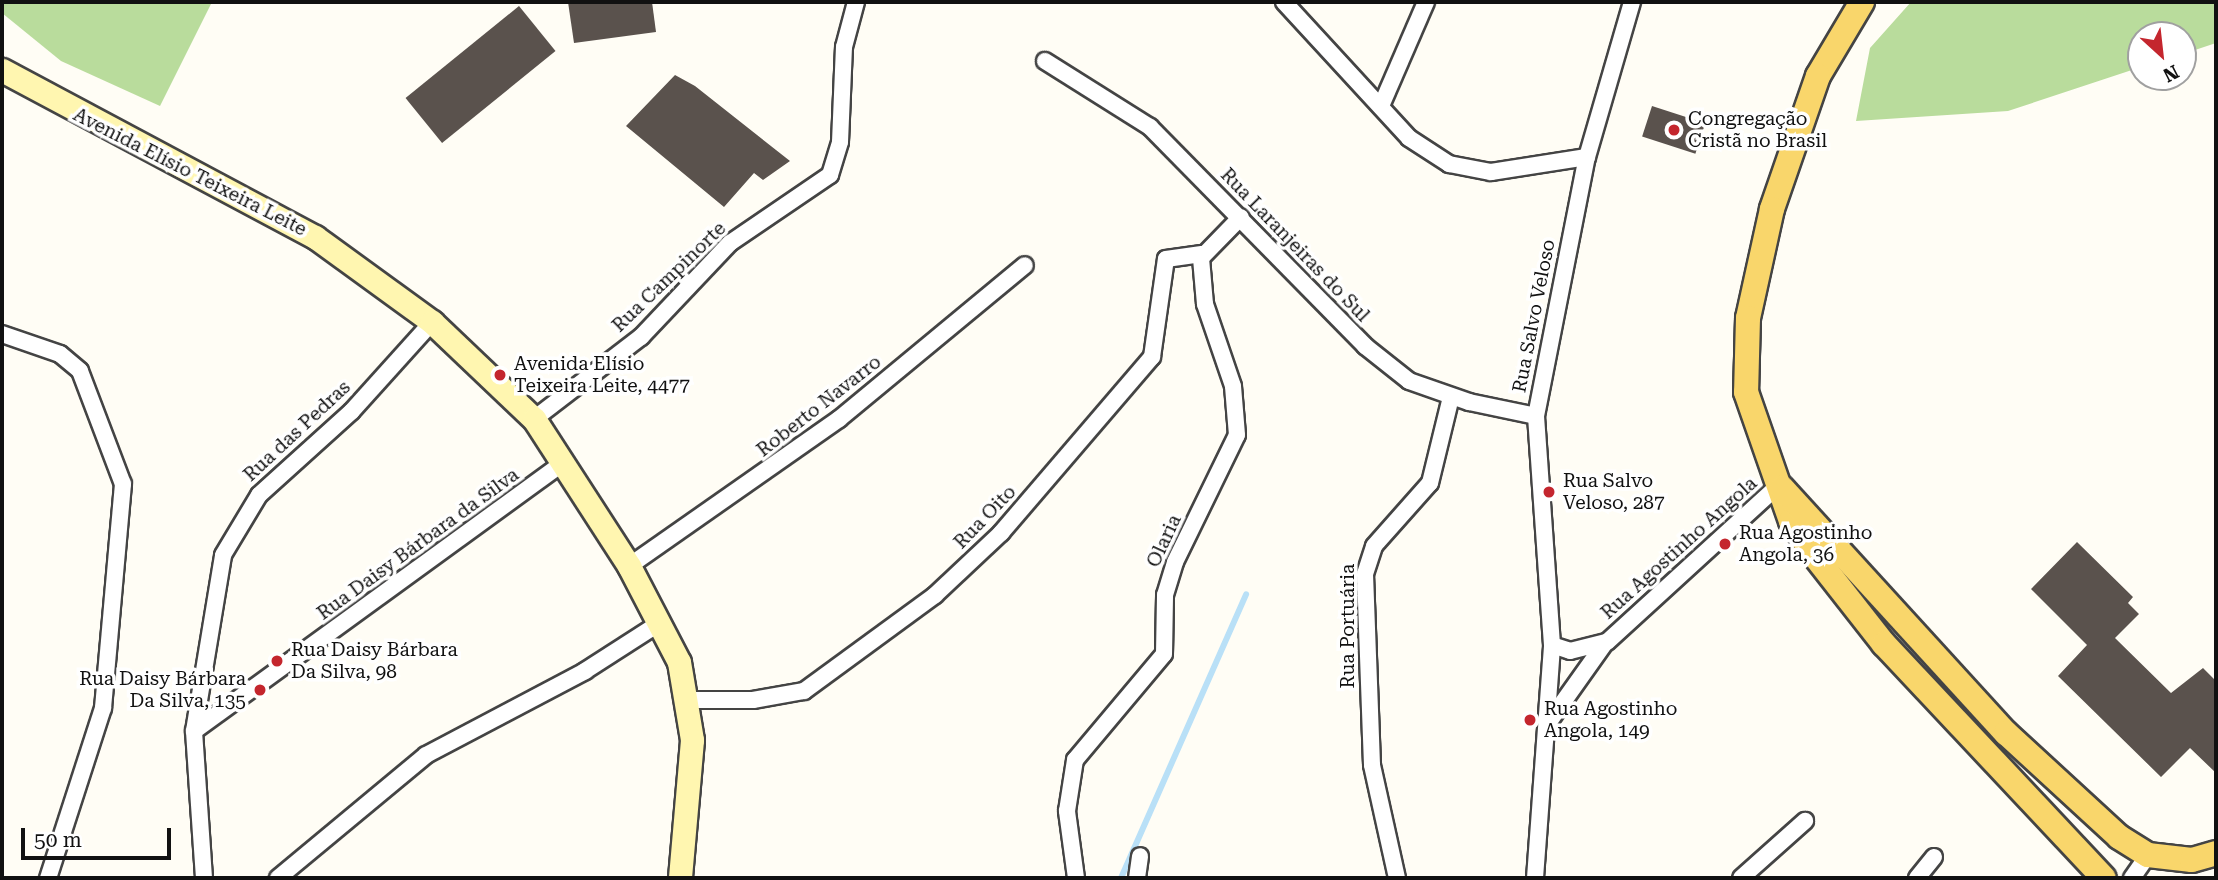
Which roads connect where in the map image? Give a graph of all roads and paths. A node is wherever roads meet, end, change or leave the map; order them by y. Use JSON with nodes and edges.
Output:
{"nodes":[{"id":1,"x":856,"y":2,"type":"edge"},
{"id":2,"x":1284,"y":2,"type":"edge"},
{"id":3,"x":1426,"y":2,"type":"edge"},
{"id":4,"x":1632,"y":2,"type":"edge"},
{"id":5,"x":1862,"y":2,"type":"edge"},
{"id":6,"x":1045,"y":61,"type":"dead end"},
{"id":7,"x":2,"y":70,"type":"edge"},
{"id":8,"x":1381,"y":106,"type":"junction"},
{"id":9,"x":1587,"y":157,"type":"junction"},
{"id":10,"x":1241,"y":217,"type":"junction"},
{"id":11,"x":1202,"y":254,"type":"junction"},
{"id":12,"x":1025,"y":265,"type":"dead end"},
{"id":13,"x":432,"y":322,"type":"junction"},
{"id":14,"x":2,"y":334,"type":"edge"},
{"id":15,"x":1451,"y":397,"type":"junction"},
{"id":16,"x":1536,"y":415,"type":"junction"},
{"id":17,"x":534,"y":419,"type":"junction"},
{"id":18,"x":563,"y":463,"type":"junction"},
{"id":19,"x":1780,"y":485,"type":"junction"},
{"id":20,"x":629,"y":566,"type":"junction"},
{"id":21,"x":661,"y":622,"type":"junction"},
{"id":22,"x":1607,"y":642,"type":"junction"},
{"id":23,"x":1552,"y":645,"type":"junction"},
{"id":24,"x":690,"y":700,"type":"junction"},
{"id":25,"x":1549,"y":722,"type":"junction"},
{"id":26,"x":194,"y":731,"type":"junction"},
{"id":27,"x":1805,"y":821,"type":"dead end"},
{"id":28,"x":2216,"y":853,"type":"edge"},
{"id":29,"x":2148,"y":855,"type":"junction"},
{"id":30,"x":1140,"y":856,"type":"dead end"},
{"id":31,"x":1934,"y":857,"type":"dead end"},
{"id":32,"x":2216,"y":863,"type":"edge"},
{"id":33,"x":1533,"y":876,"type":"edge"},
{"id":34,"x":48,"y":878,"type":"edge"},
{"id":35,"x":204,"y":878,"type":"edge"},
{"id":36,"x":278,"y":878,"type":"edge"},
{"id":37,"x":680,"y":878,"type":"edge"},
{"id":38,"x":1076,"y":878,"type":"edge"},
{"id":39,"x":1137,"y":878,"type":"edge"},
{"id":40,"x":1397,"y":878,"type":"edge"},
{"id":41,"x":1741,"y":878,"type":"edge"},
{"id":42,"x":1917,"y":878,"type":"edge"},
{"id":43,"x":2104,"y":878,"type":"edge"},
{"id":44,"x":2133,"y":878,"type":"edge"},
{"id":45,"x":2195,"y":878,"type":"edge"}],
"edges":[{"from":1,"to":17,"type":"street","name":"Rua Campinorte"},
{"from":2,"to":8,"type":"street"},
{"from":3,"to":8,"type":"street"},
{"from":4,"to":9,"type":"street","name":"Rua Salvo Veloso"},
{"from":5,"to":19,"type":"main road"},
{"from":6,"to":10,"type":"street","name":"Rua Laranjeiras do Sul"},
{"from":7,"to":13,"type":"main road","name":"Avenida Elísio Teixeira Leite"},
{"from":8,"to":9,"type":"street"},
{"from":9,"to":16,"type":"street","name":"Rua Salvo Veloso"},
{"from":10,"to":11,"type":"street"},
{"from":10,"to":15,"type":"street","name":"Rua Laranjeiras do Sul"},
{"from":11,"to":24,"type":"street","name":"Rua Oito"},
{"from":11,"to":38,"type":"street","name":"Olaria"},
{"from":12,"to":20,"type":"street","name":"Roberto Navarro"},
{"from":13,"to":17,"type":"main road","name":"Avenida Elísio Teixeira Leite"},
{"from":13,"to":26,"type":"street","name":"Rua das Pedras"},
{"from":14,"to":34,"type":"street"},
{"from":15,"to":16,"type":"street","name":"Rua Laranjeiras do Sul"},
{"from":15,"to":40,"type":"street","name":"Rua Portuária"},
{"from":16,"to":23,"type":"street","name":"Rua Salvo Veloso"},
{"from":17,"to":18,"type":"main road","name":"Avenida Elísio Teixeira Leite"},
{"from":18,"to":20,"type":"main road","name":"Avenida Elísio Teixeira Leite"},
{"from":18,"to":26,"type":"street","name":"Rua Daisy Bárbara da Silva"},
{"from":19,"to":22,"type":"street","name":"Rua Agostinho Angola"},
{"from":19,"to":29,"type":"main road"},
{"from":19,"to":43,"type":"main road"},
{"from":20,"to":21,"type":"main road","name":"Avenida Elísio Teixeira Leite"},
{"from":21,"to":24,"type":"main road","name":"Avenida Elísio Teixeira Leite"},
{"from":21,"to":36,"type":"street"},
{"from":22,"to":23,"type":"street","name":"Rua Agostinho Angola"},
{"from":22,"to":25,"type":"street","name":"Rua Agostinho Angola"},
{"from":23,"to":25,"type":"street"},
{"from":24,"to":37,"type":"main road","name":"Avenida Elísio Teixeira Leite"},
{"from":25,"to":33,"type":"street"},
{"from":26,"to":35,"type":"street","name":"Rua das Pedras"},
{"from":27,"to":41,"type":"street"},
{"from":28,"to":29,"type":"main road"},
{"from":29,"to":44,"type":"street"},
{"from":30,"to":39,"type":"street"},
{"from":31,"to":42,"type":"street"},
{"from":32,"to":45,"type":"main road"}]}
